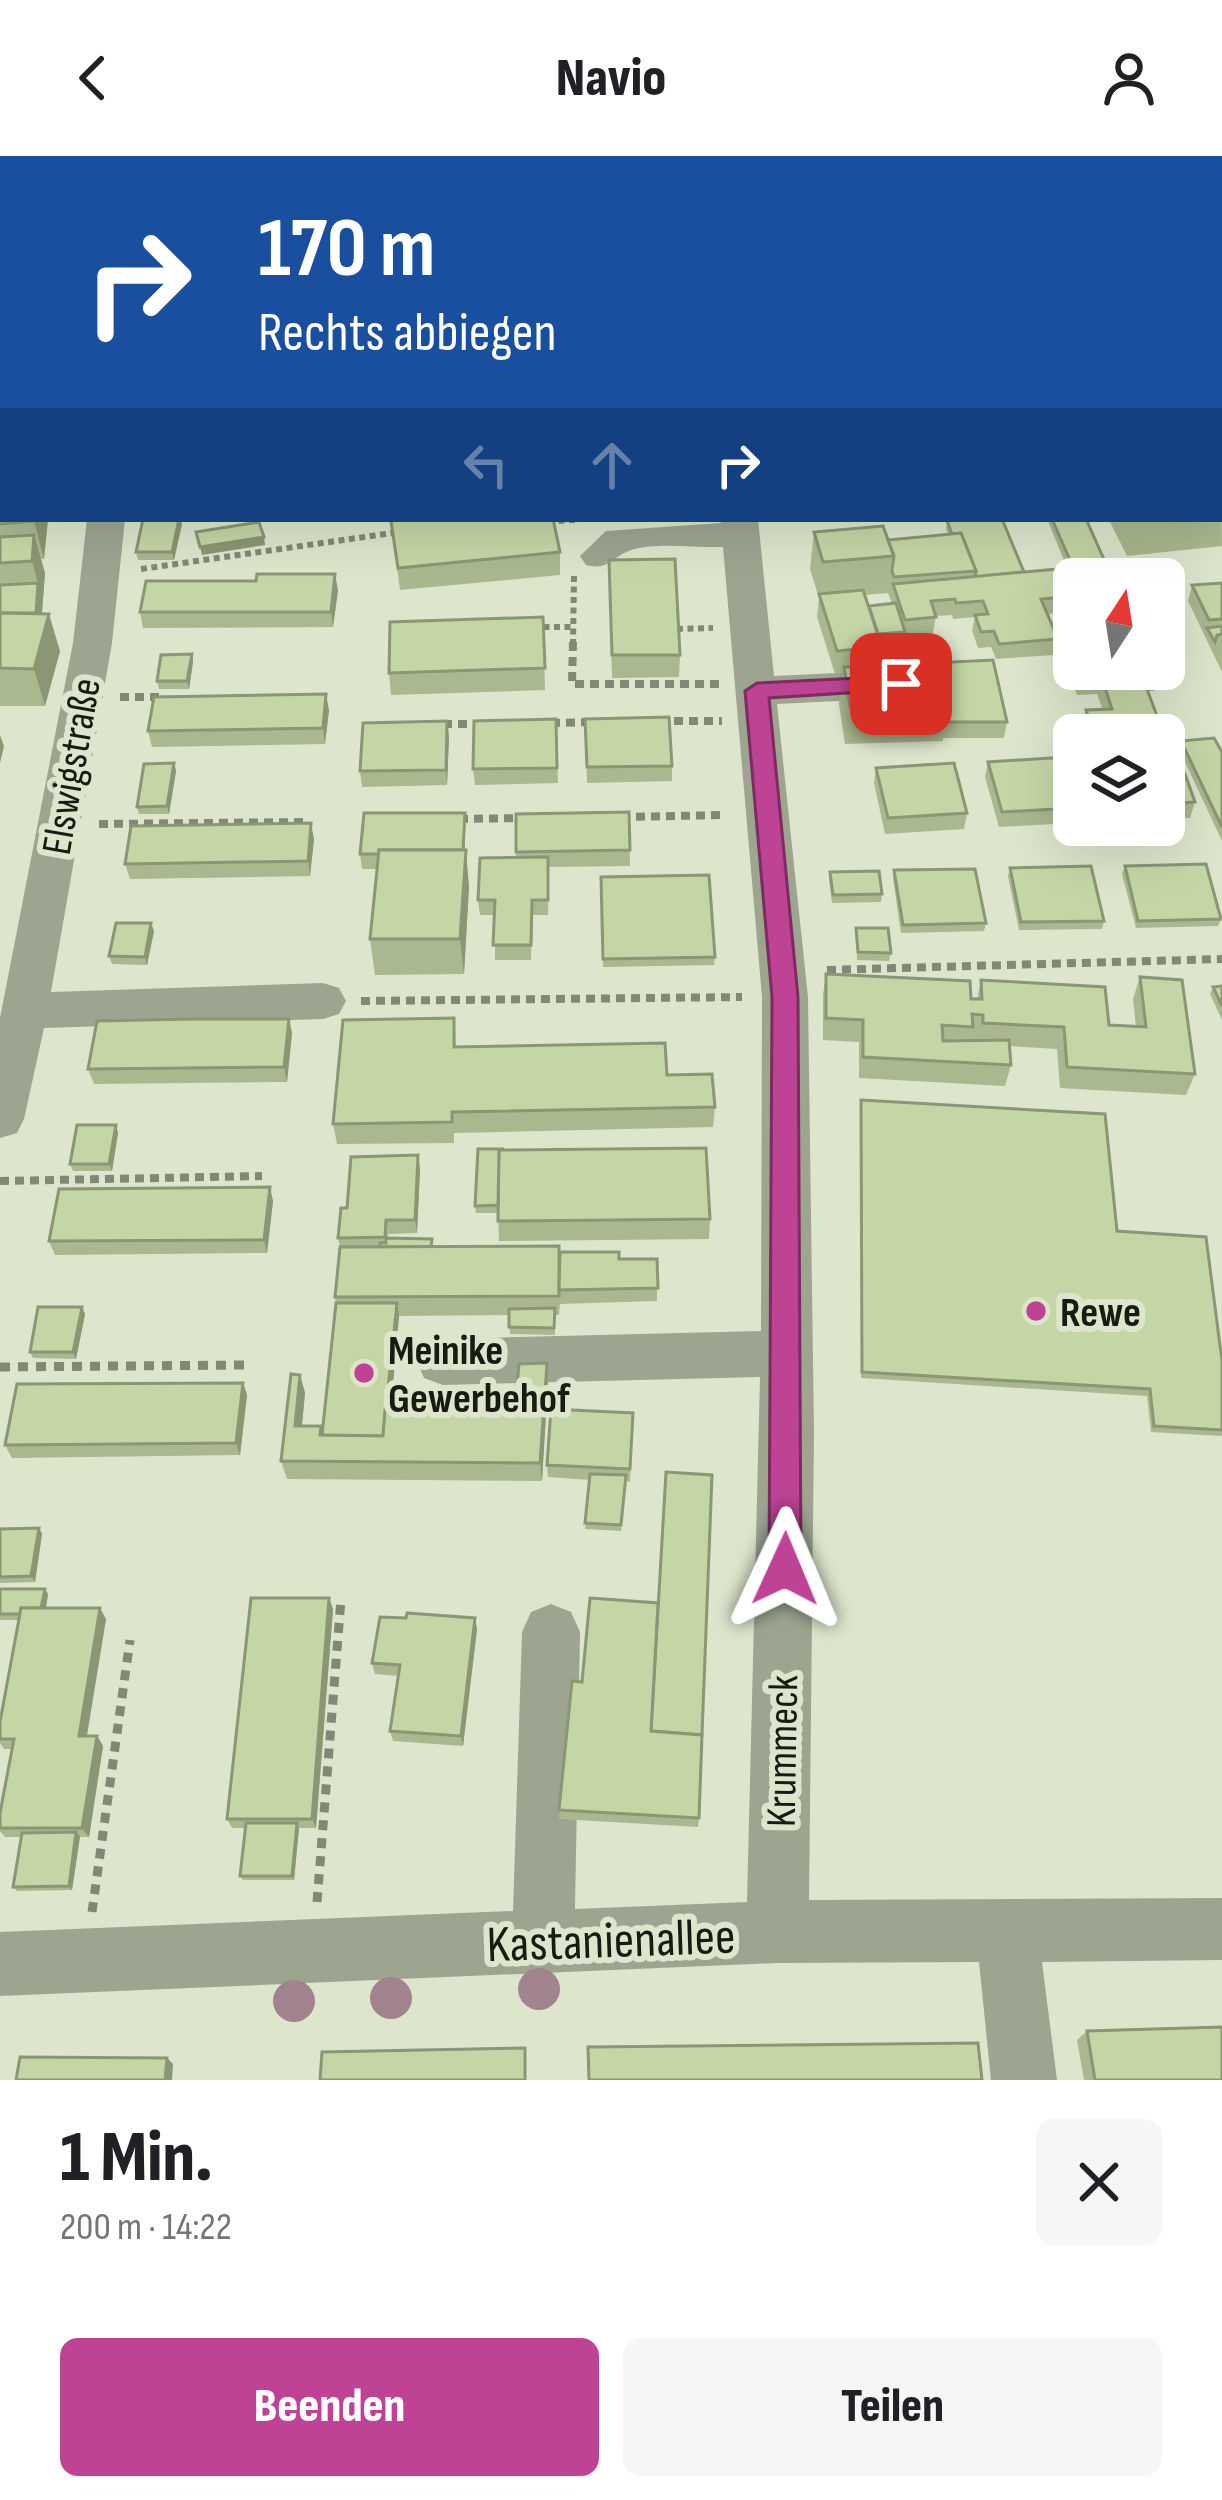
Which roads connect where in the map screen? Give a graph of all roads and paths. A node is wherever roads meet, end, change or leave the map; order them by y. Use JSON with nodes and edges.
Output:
{"nodes":[{"id":1,"x":106,"y":522,"type":"edge"},
{"id":2,"x":553,"y":522,"type":"edge"},
{"id":3,"x":579,"y":522,"type":"edge"},
{"id":4,"x":535,"y":524,"type":"edge"},
{"id":5,"x":740,"y":526,"type":"edge"},
{"id":6,"x":399,"y":532,"type":"edge"},
{"id":7,"x":582,"y":553,"type":"junction"},
{"id":8,"x":104,"y":575,"type":"junction"},
{"id":9,"x":573,"y":627,"type":"junction"},
{"id":10,"x":512,"y":628,"type":"edge"},
{"id":11,"x":901,"y":684,"type":"edge"},
{"id":12,"x":82,"y":697,"type":"junction"},
{"id":13,"x":170,"y":697,"type":"edge"},
{"id":14,"x":758,"y":698,"type":"junction"},
{"id":15,"x":599,"y":722,"type":"edge"},
{"id":16,"x":645,"y":722,"type":"edge"},
{"id":17,"x":530,"y":723,"type":"edge"},
{"id":18,"x":438,"y":724,"type":"edge"},
{"id":19,"x":484,"y":724,"type":"edge"},
{"id":20,"x":769,"y":814,"type":"junction"},
{"id":21,"x":606,"y":817,"type":"edge"},
{"id":22,"x":536,"y":818,"type":"edge"},
{"id":23,"x":443,"y":819,"type":"edge"},
{"id":24,"x":307,"y":822,"type":"edge"},
{"id":25,"x":60,"y":825,"type":"junction"},
{"id":26,"x":1222,"y":959,"type":"edge"},
{"id":27,"x":784,"y":984,"type":"junction"},
{"id":28,"x":323,"y":1001,"type":"joint"},
{"id":29,"x":26,"y":1011,"type":"junction"},
{"id":30,"x":0,"y":1119,"type":"edge"},
{"id":31,"x":262,"y":1176,"type":"dead end"},
{"id":32,"x":0,"y":1181,"type":"edge"},
{"id":33,"x":786,"y":1353,"type":"junction"},
{"id":34,"x":443,"y":1362,"type":"dead end"},
{"id":35,"x":244,"y":1365,"type":"dead end"},
{"id":36,"x":0,"y":1367,"type":"edge"},
{"id":37,"x":341,"y":1599,"type":"dead end"},
{"id":38,"x":551,"y":1632,"type":"dead end"},
{"id":39,"x":130,"y":1640,"type":"dead end"},
{"id":40,"x":1007,"y":1928,"type":"junction"},
{"id":41,"x":1222,"y":1929,"type":"edge"},
{"id":42,"x":777,"y":1932,"type":"junction"},
{"id":43,"x":543,"y":1941,"type":"junction"},
{"id":44,"x":313,"y":1951,"type":"junction"},
{"id":45,"x":85,"y":1960,"type":"junction"},
{"id":46,"x":0,"y":1964,"type":"edge"},
{"id":47,"x":1024,"y":2080,"type":"edge"}],
"edges":[{"from":1,"to":8,"type":"street","name":"Elswigstraße"},
{"from":2,"to":4,"type":"path"},
{"from":3,"to":7,"type":"path"},
{"from":5,"to":7,"type":"street"},
{"from":5,"to":14,"type":"street","name":"Krummeck"},
{"from":6,"to":8,"type":"path"},
{"from":7,"to":9,"type":"path"},
{"from":8,"to":12,"type":"street","name":"Elswigstraße"},
{"from":9,"to":10,"type":"path"},
{"from":9,"to":14,"type":"path"},
{"from":11,"to":14,"type":"street"},
{"from":12,"to":13,"type":"path"},
{"from":12,"to":25,"type":"street","name":"Elswigstraße"},
{"from":14,"to":16,"type":"path"},
{"from":14,"to":20,"type":"street","name":"Krummeck"},
{"from":15,"to":17,"type":"path"},
{"from":18,"to":19,"type":"path"},
{"from":20,"to":21,"type":"path"},
{"from":20,"to":27,"type":"street","name":"Krummeck"},
{"from":22,"to":23,"type":"path"},
{"from":24,"to":25,"type":"path"},
{"from":25,"to":29,"type":"street","name":"Elswigstraße"},
{"from":26,"to":27,"type":"path"},
{"from":27,"to":28,"type":"path"},
{"from":27,"to":33,"type":"street","name":"Krummeck"},
{"from":28,"to":29,"type":"street"},
{"from":29,"to":30,"type":"street","name":"Elswigstraße"},
{"from":31,"to":32,"type":"path"},
{"from":33,"to":34,"type":"street"},
{"from":33,"to":42,"type":"street","name":"Krummeck"},
{"from":35,"to":36,"type":"path"},
{"from":37,"to":44,"type":"path"},
{"from":38,"to":43,"type":"street"},
{"from":39,"to":45,"type":"path"},
{"from":40,"to":41,"type":"street","name":"Kastanienallee"},
{"from":40,"to":42,"type":"street","name":"Kastanienallee"},
{"from":40,"to":47,"type":"street"},
{"from":42,"to":43,"type":"street","name":"Kastanienallee"},
{"from":43,"to":44,"type":"street","name":"Kastanienallee"},
{"from":44,"to":45,"type":"street","name":"Kastanienallee"},
{"from":45,"to":46,"type":"street","name":"Kastanienallee"}]}
